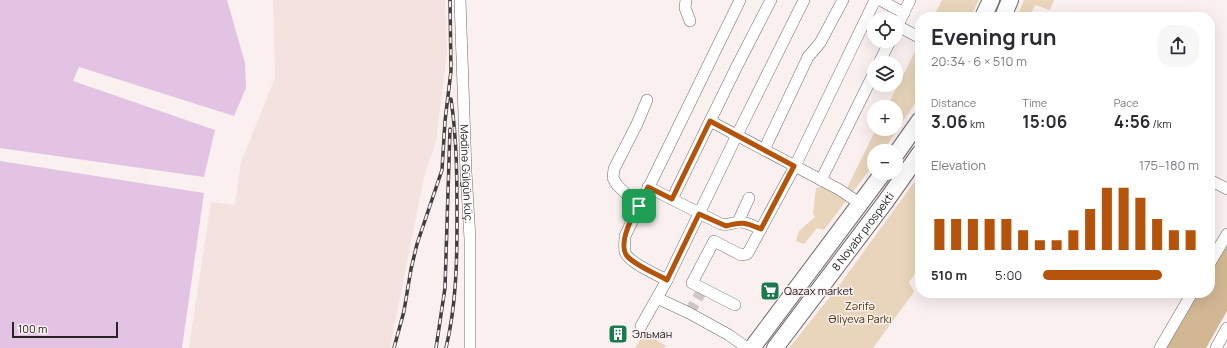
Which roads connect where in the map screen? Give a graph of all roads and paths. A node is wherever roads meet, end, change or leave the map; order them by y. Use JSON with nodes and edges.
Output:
{"nodes":[{"id":1,"x":460,"y":0,"type":"edge"},
{"id":2,"x":686,"y":0,"type":"edge"},
{"id":3,"x":740,"y":0,"type":"edge"},
{"id":4,"x":771,"y":0,"type":"edge"},
{"id":5,"x":804,"y":0,"type":"edge"},
{"id":6,"x":843,"y":0,"type":"edge"},
{"id":7,"x":875,"y":0,"type":"edge"},
{"id":8,"x":880,"y":0,"type":"edge"},
{"id":9,"x":910,"y":0,"type":"edge"},
{"id":10,"x":991,"y":0,"type":"edge"},
{"id":11,"x":1010,"y":0,"type":"edge"},
{"id":12,"x":985,"y":12,"type":"edge"},
{"id":13,"x":1005,"y":12,"type":"edge"},
{"id":14,"x":904,"y":13,"type":"joint"},
{"id":15,"x":690,"y":21,"type":"dead end"},
{"id":16,"x":903,"y":31,"type":"edge"},
{"id":17,"x":915,"y":36,"type":"edge"},
{"id":18,"x":867,"y":87,"type":"edge"},
{"id":19,"x":647,"y":100,"type":"dead end"},
{"id":20,"x":710,"y":121,"type":"junction"},
{"id":21,"x":915,"y":127,"type":"edge"},
{"id":22,"x":737,"y":135,"type":"junction"},
{"id":23,"x":903,"y":144,"type":"edge"},
{"id":24,"x":764,"y":150,"type":"junction"},
{"id":25,"x":915,"y":160,"type":"edge"},
{"id":26,"x":794,"y":166,"type":"junction"},
{"id":27,"x":821,"y":180,"type":"junction"},
{"id":28,"x":878,"y":180,"type":"edge"},
{"id":29,"x":1215,"y":183,"type":"edge"},
{"id":30,"x":648,"y":187,"type":"junction"},
{"id":31,"x":1227,"y":189,"type":"edge"},
{"id":32,"x":749,"y":198,"type":"dead end"},
{"id":33,"x":672,"y":199,"type":"junction"},
{"id":34,"x":861,"y":204,"type":"junction"},
{"id":35,"x":639,"y":206,"type":"junction"},
{"id":36,"x":699,"y":214,"type":"junction"},
{"id":37,"x":738,"y":222,"type":"junction"},
{"id":38,"x":761,"y":229,"type":"junction"},
{"id":39,"x":1227,"y":235,"type":"edge"},
{"id":40,"x":1215,"y":255,"type":"edge"},
{"id":41,"x":667,"y":280,"type":"junction"},
{"id":42,"x":657,"y":298,"type":"junction"},
{"id":43,"x":1189,"y":298,"type":"edge"},
{"id":44,"x":735,"y":306,"type":"dead end"},
{"id":45,"x":641,"y":326,"type":"dead end"},
{"id":46,"x":1227,"y":328,"type":"edge"},
{"id":47,"x":470,"y":348,"type":"edge"},
{"id":48,"x":747,"y":348,"type":"edge"},
{"id":49,"x":752,"y":348,"type":"edge"},
{"id":50,"x":775,"y":348,"type":"edge"},
{"id":51,"x":1160,"y":348,"type":"edge"},
{"id":52,"x":1216,"y":348,"type":"edge"}],
"edges":[{"from":1,"to":47,"type":"street","name":"Mədinə Gülgün küç."},
{"from":2,"to":15,"type":"street"},
{"from":3,"to":30,"type":"street"},
{"from":4,"to":20,"type":"street"},
{"from":5,"to":22,"type":"street"},
{"from":6,"to":24,"type":"street"},
{"from":7,"to":26,"type":"street"},
{"from":8,"to":14,"type":"street"},
{"from":9,"to":14,"type":"street"},
{"from":10,"to":12,"type":"highway"},
{"from":11,"to":13,"type":"highway"},
{"from":16,"to":17,"type":"street"},
{"from":18,"to":27,"type":"street"},
{"from":19,"to":35,"type":"street"},
{"from":20,"to":22,"type":"street"},
{"from":20,"to":33,"type":"street"},
{"from":21,"to":23,"type":"highway"},
{"from":22,"to":24,"type":"street"},
{"from":22,"to":36,"type":"street"},
{"from":24,"to":26,"type":"street"},
{"from":25,"to":50,"type":"highway","name":"8 Noyabr prospekti"},
{"from":26,"to":27,"type":"street"},
{"from":26,"to":38,"type":"street"},
{"from":27,"to":34,"type":"street"},
{"from":28,"to":34,"type":"highway","name":"8 Noyabr prospekti"},
{"from":29,"to":31,"type":"street"},
{"from":30,"to":33,"type":"street"},
{"from":30,"to":35,"type":"street"},
{"from":32,"to":37,"type":"street"},
{"from":33,"to":36,"type":"street"},
{"from":34,"to":49,"type":"highway","name":"8 Noyabr prospekti"},
{"from":35,"to":41,"type":"street"},
{"from":36,"to":37,"type":"street"},
{"from":36,"to":41,"type":"street"},
{"from":37,"to":38,"type":"street"},
{"from":38,"to":44,"type":"street"},
{"from":39,"to":40,"type":"street"},
{"from":41,"to":42,"type":"street"},
{"from":42,"to":45,"type":"street"},
{"from":42,"to":48,"type":"street"},
{"from":43,"to":51,"type":"street"},
{"from":46,"to":52,"type":"street"}]}
